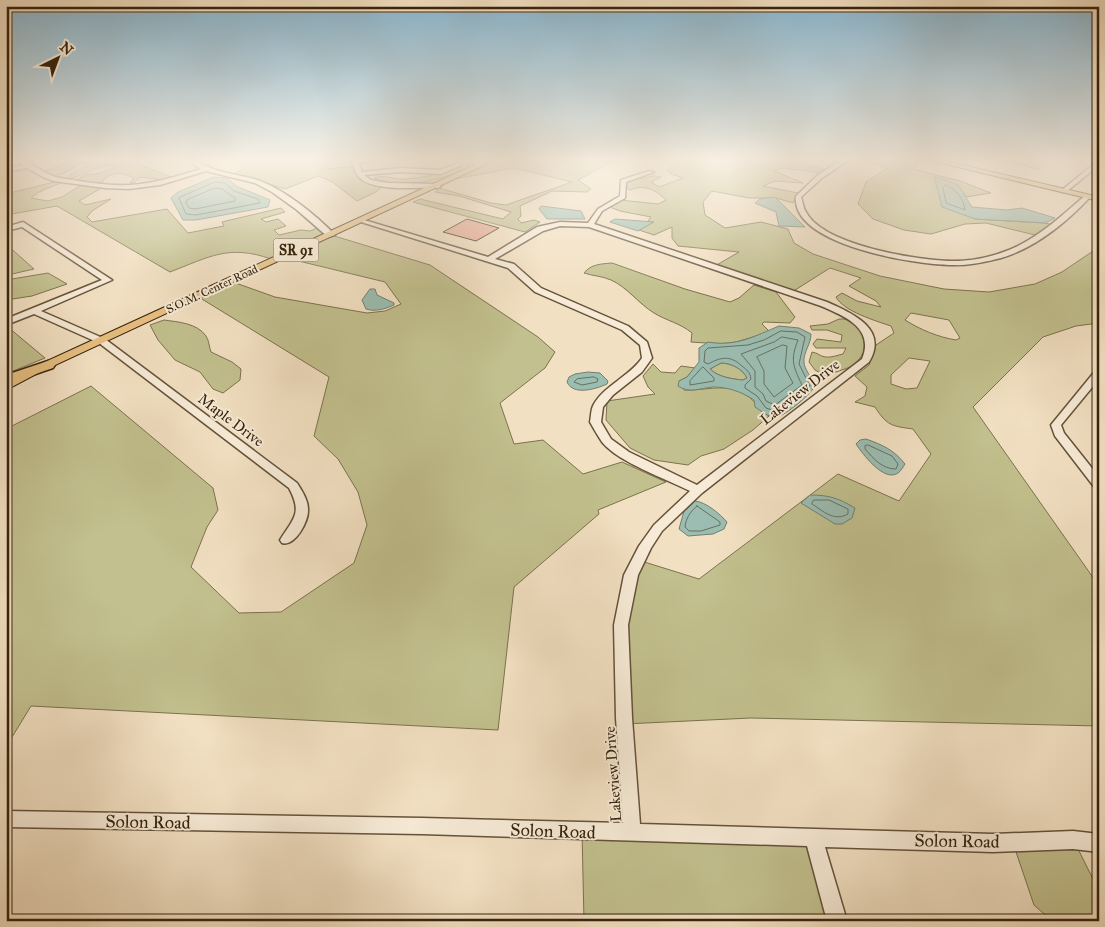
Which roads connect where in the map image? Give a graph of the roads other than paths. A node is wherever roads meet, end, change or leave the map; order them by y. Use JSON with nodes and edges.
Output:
{"nodes":[{"id":1,"x":291,"y":203,"type":"edge"},
{"id":2,"x":401,"y":203,"type":"edge"},
{"id":3,"x":612,"y":203,"type":"edge"},
{"id":4,"x":799,"y":203,"type":"edge"},
{"id":5,"x":1079,"y":203,"type":"edge"},
{"id":6,"x":362,"y":221,"type":"junction"},
{"id":7,"x":590,"y":224,"type":"junction"},
{"id":8,"x":6,"y":229,"type":"edge"},
{"id":9,"x":331,"y":234,"type":"junction"},
{"id":10,"x":489,"y":258,"type":"junction"},
{"id":11,"x":35,"y":311,"type":"junction"},
{"id":12,"x":6,"y":322,"type":"edge"},
{"id":13,"x":102,"y":341,"type":"junction"},
{"id":14,"x":44,"y":366,"type":"joint"},
{"id":15,"x":1099,"y":372,"type":"edge"},
{"id":16,"x":6,"y":383,"type":"edge"},
{"id":17,"x":1099,"y":485,"type":"edge"},
{"id":18,"x":698,"y":490,"type":"junction"},
{"id":19,"x":286,"y":540,"type":"dead end"},
{"id":20,"x":6,"y":819,"type":"edge"},
{"id":21,"x":632,"y":833,"type":"junction"},
{"id":22,"x":814,"y":838,"type":"junction"},
{"id":23,"x":1099,"y":843,"type":"edge"},
{"id":24,"x":837,"y":921,"type":"edge"}],
"edges":[{"from":1,"to":9,"type":"street"},
{"from":2,"to":6,"type":"main road","name":"S.O.M. Center Road","number":"SR 91"},
{"from":3,"to":7,"type":"street"},
{"from":4,"to":5,"type":"street"},
{"from":6,"to":9,"type":"main road","name":"S.O.M. Center Road","number":"SR 91"},
{"from":6,"to":10,"type":"street"},
{"from":7,"to":10,"type":"street","name":"Lakeview Drive"},
{"from":7,"to":18,"type":"street","name":"Lakeview Drive"},
{"from":8,"to":11,"type":"street"},
{"from":9,"to":13,"type":"main road","name":"S.O.M. Center Road","number":"SR 91"},
{"from":10,"to":18,"type":"street"},
{"from":11,"to":12,"type":"street"},
{"from":11,"to":13,"type":"street","name":"Maple Drive"},
{"from":13,"to":14,"type":"main road","name":"S.O.M. Center Road","number":"SR 91"},
{"from":13,"to":19,"type":"street","name":"Maple Drive"},
{"from":14,"to":16,"type":"highway"},
{"from":15,"to":17,"type":"street"},
{"from":18,"to":21,"type":"street","name":"Lakeview Drive"},
{"from":20,"to":21,"type":"street","name":"Solon Road"},
{"from":21,"to":22,"type":"street","name":"Solon Road"},
{"from":22,"to":23,"type":"street","name":"Solon Road"},
{"from":22,"to":24,"type":"street"}]}
